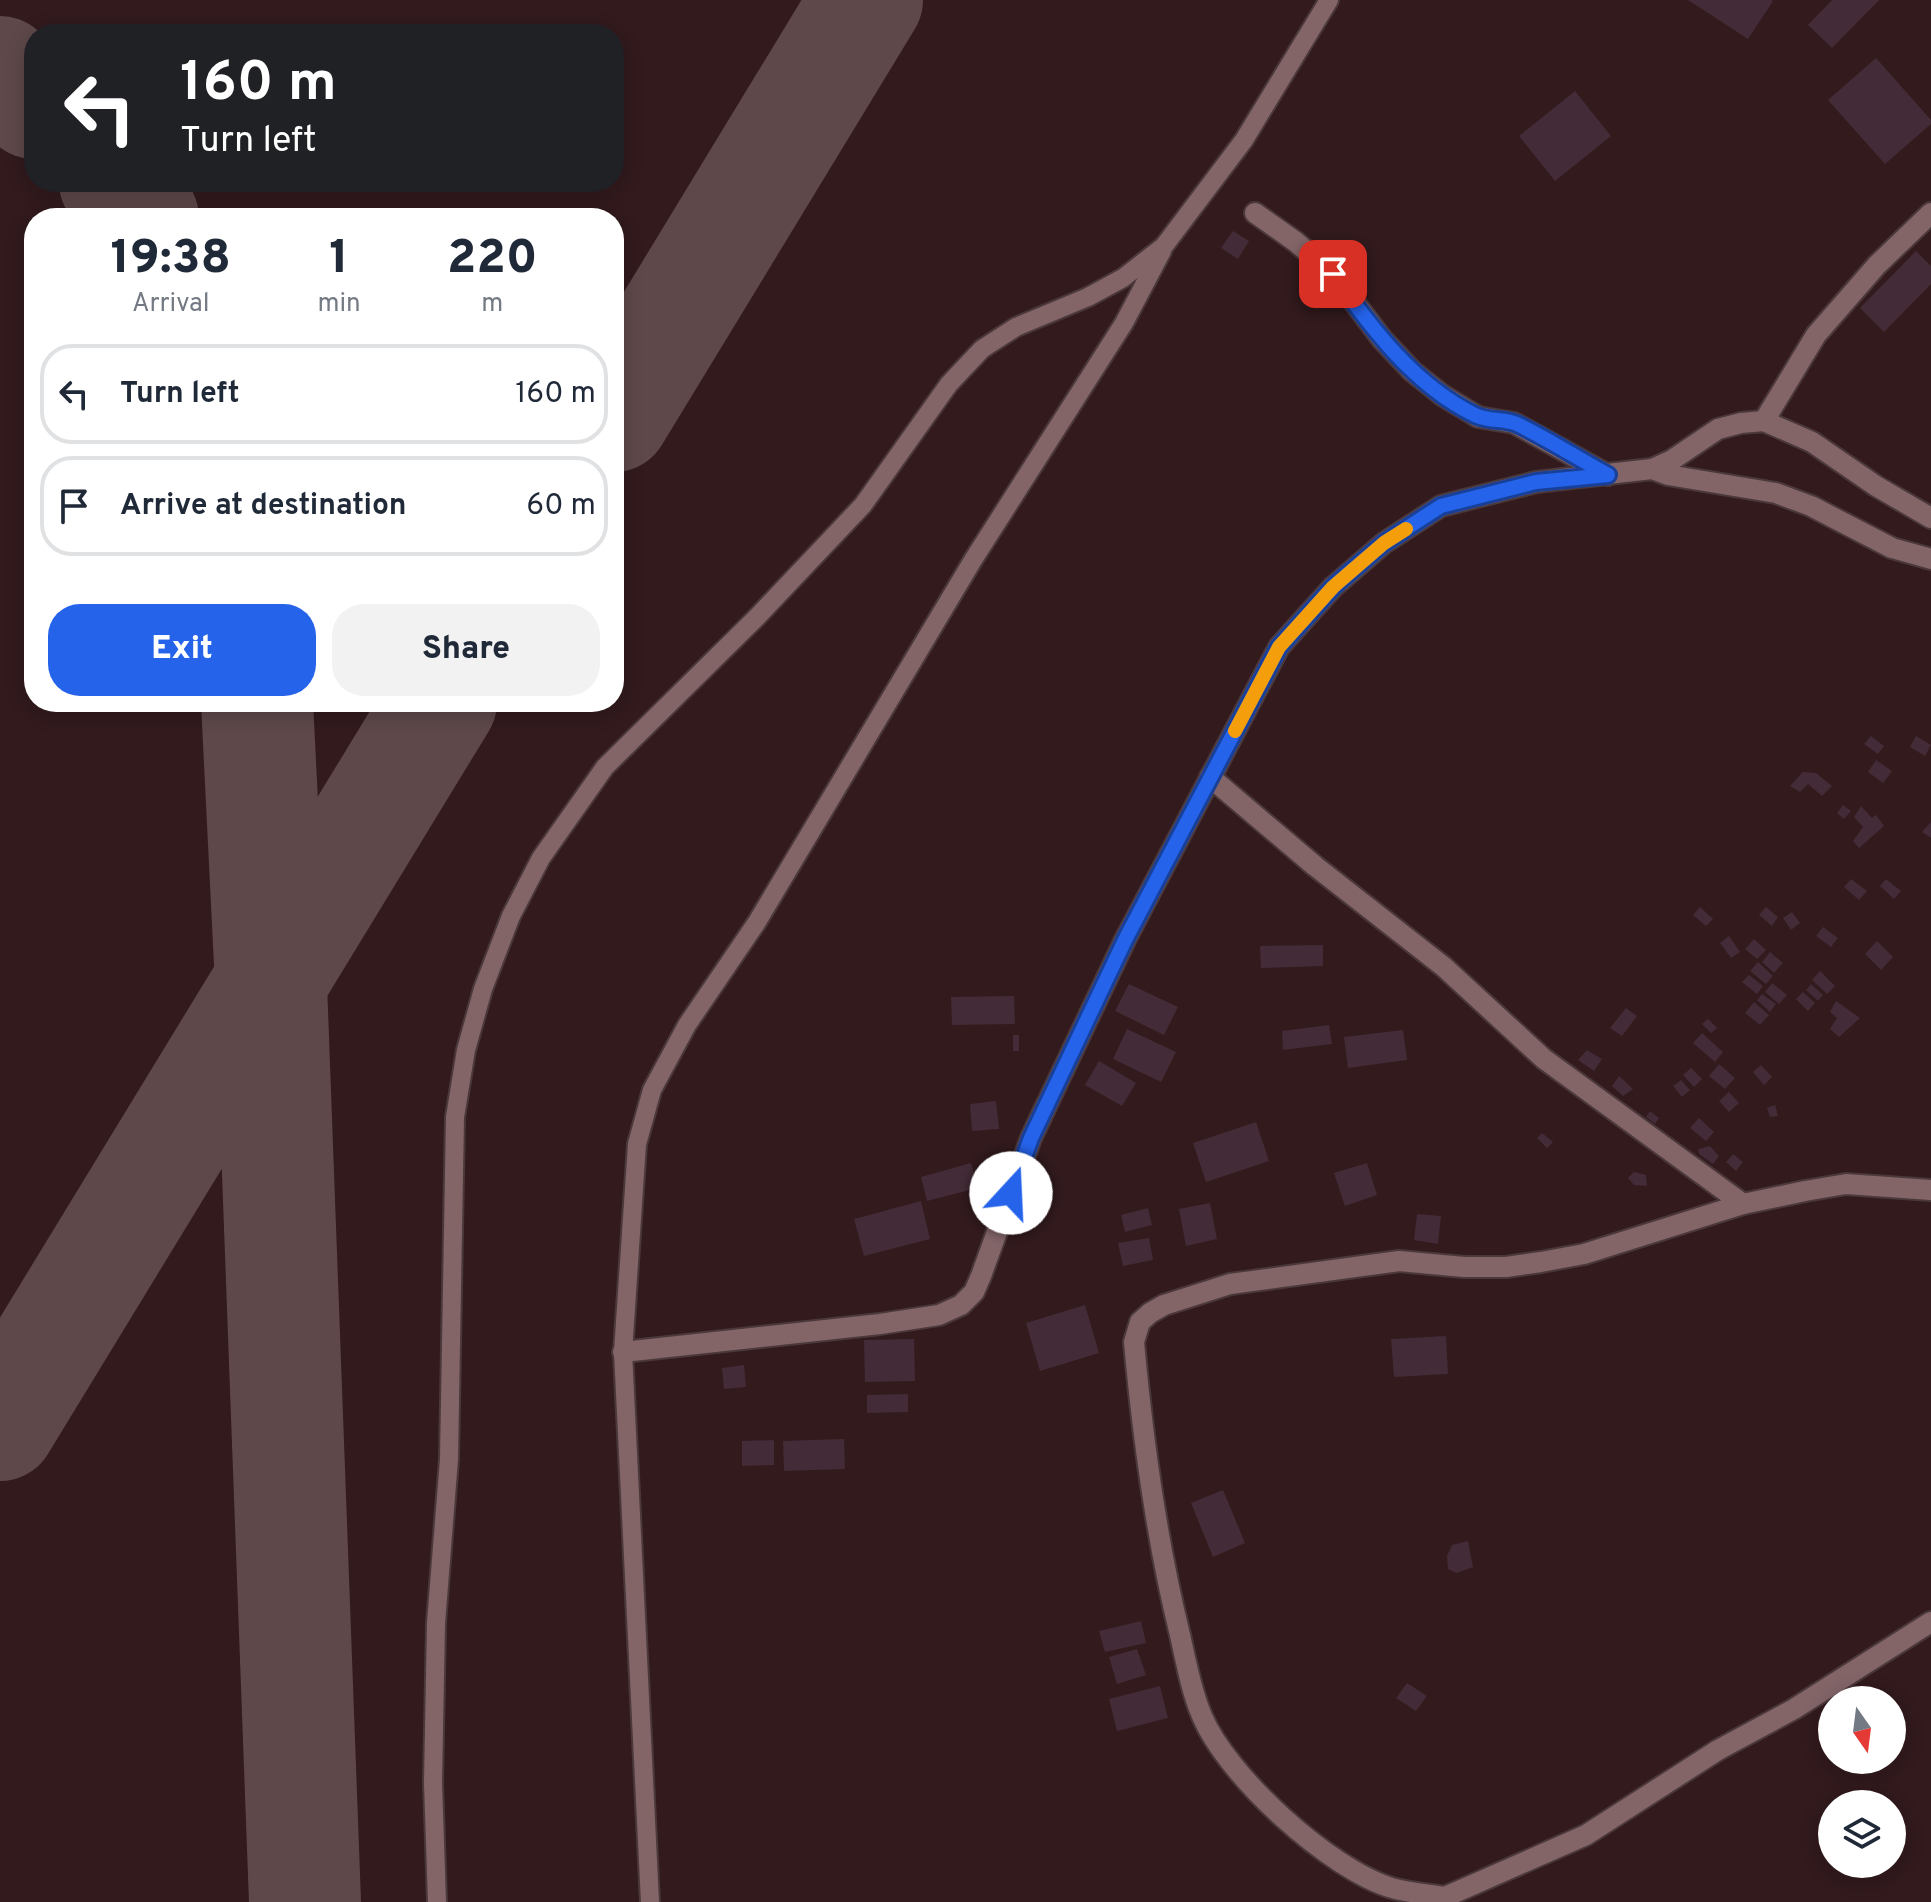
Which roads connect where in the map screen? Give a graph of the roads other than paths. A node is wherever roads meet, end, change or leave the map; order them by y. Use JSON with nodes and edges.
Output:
{"nodes":[{"id":1,"x":1329,"y":0,"type":"edge"},
{"id":2,"x":1255,"y":213,"type":"dead end"},
{"id":3,"x":1931,"y":213,"type":"edge"},
{"id":4,"x":1164,"y":246,"type":"junction"},
{"id":5,"x":1764,"y":421,"type":"junction"},
{"id":6,"x":1652,"y":469,"type":"junction"},
{"id":7,"x":1608,"y":475,"type":"junction"},
{"id":8,"x":1931,"y":518,"type":"edge"},
{"id":9,"x":1931,"y":559,"type":"edge"},
{"id":10,"x":1210,"y":777,"type":"junction"},
{"id":11,"x":1931,"y":1190,"type":"edge"},
{"id":12,"x":1743,"y":1204,"type":"junction"},
{"id":13,"x":623,"y":1352,"type":"junction"},
{"id":14,"x":1931,"y":1622,"type":"edge"},
{"id":15,"x":1442,"y":1899,"type":"edge"},
{"id":16,"x":437,"y":1902,"type":"edge"},
{"id":17,"x":650,"y":1902,"type":"edge"}],
"edges":[{"from":1,"to":4,"type":"lane"},
{"from":2,"to":7,"type":"street"},
{"from":3,"to":5,"type":"street"},
{"from":4,"to":13,"type":"lane"},
{"from":4,"to":16,"type":"lane"},
{"from":5,"to":6,"type":"street"},
{"from":5,"to":8,"type":"street"},
{"from":6,"to":7,"type":"street"},
{"from":6,"to":9,"type":"street"},
{"from":7,"to":10,"type":"street"},
{"from":10,"to":12,"type":"street"},
{"from":10,"to":13,"type":"street"},
{"from":11,"to":12,"type":"street"},
{"from":12,"to":15,"type":"street"},
{"from":13,"to":17,"type":"lane"},
{"from":14,"to":15,"type":"street"}]}
